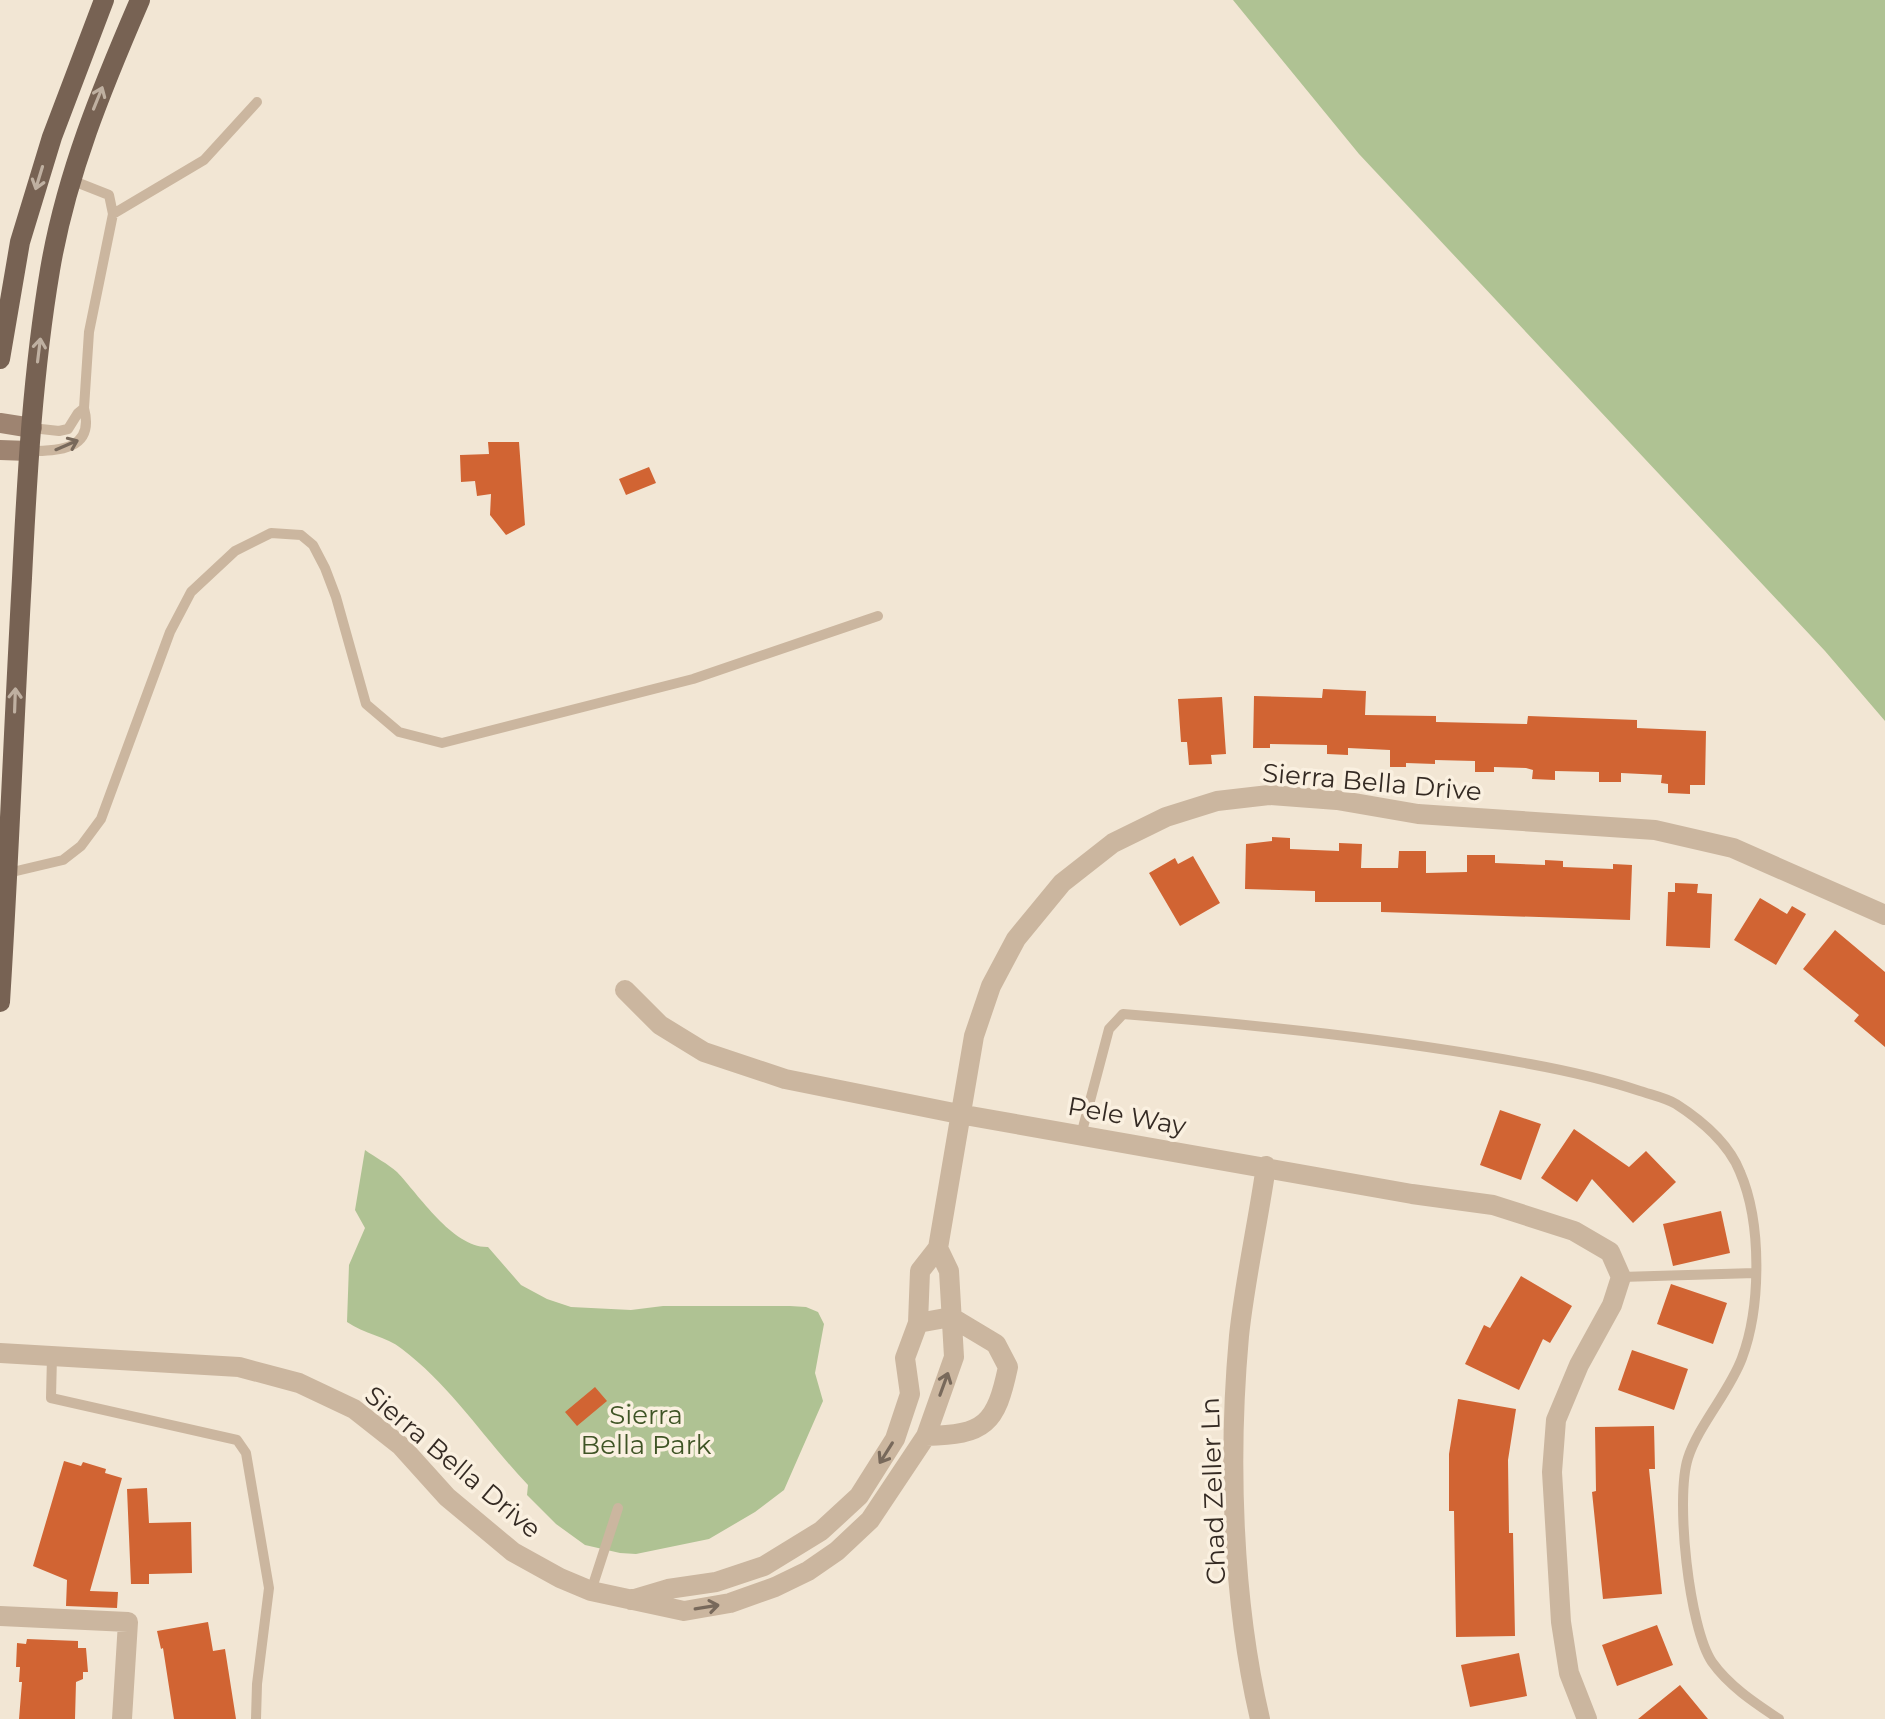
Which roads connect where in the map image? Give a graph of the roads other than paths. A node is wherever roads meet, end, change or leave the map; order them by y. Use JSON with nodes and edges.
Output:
{"nodes":[{"id":1,"x":104,"y":0,"type":"edge"},
{"id":2,"x":140,"y":0,"type":"edge"},
{"id":3,"x":257,"y":102,"type":"dead end"},
{"id":4,"x":71,"y":180,"type":"junction"},
{"id":5,"x":113,"y":214,"type":"junction"},
{"id":6,"x":0,"y":359,"type":"edge"},
{"id":7,"x":84,"y":408,"type":"junction"},
{"id":8,"x":0,"y":423,"type":"edge"},
{"id":9,"x":32,"y":428,"type":"junction"},
{"id":10,"x":0,"y":450,"type":"edge"},
{"id":11,"x":29,"y":451,"type":"junction"},
{"id":12,"x":878,"y":616,"type":"dead end"},
{"id":13,"x":8,"y":873,"type":"junction"},
{"id":14,"x":1885,"y":915,"type":"edge"},
{"id":15,"x":625,"y":990,"type":"dead end"},
{"id":16,"x":0,"y":1002,"type":"edge"},
{"id":17,"x":959,"y":1114,"type":"junction"},
{"id":18,"x":1081,"y":1135,"type":"junction"},
{"id":19,"x":1266,"y":1166,"type":"junction"},
{"id":20,"x":938,"y":1248,"type":"junction"},
{"id":21,"x":1755,"y":1273,"type":"junction"},
{"id":22,"x":1621,"y":1277,"type":"junction"},
{"id":23,"x":951,"y":1317,"type":"junction"},
{"id":24,"x":918,"y":1323,"type":"junction"},
{"id":25,"x":0,"y":1353,"type":"edge"},
{"id":26,"x":52,"y":1356,"type":"junction"},
{"id":27,"x":926,"y":1436,"type":"junction"},
{"id":28,"x":618,"y":1508,"type":"dead end"},
{"id":29,"x":591,"y":1591,"type":"junction"},
{"id":30,"x":631,"y":1600,"type":"junction"},
{"id":31,"x":0,"y":1616,"type":"edge"},
{"id":32,"x":122,"y":1719,"type":"edge"},
{"id":33,"x":256,"y":1719,"type":"edge"},
{"id":34,"x":1260,"y":1719,"type":"edge"},
{"id":35,"x":1587,"y":1719,"type":"edge"},
{"id":36,"x":1779,"y":1719,"type":"edge"}],
"edges":[{"from":1,"to":6,"type":"main road","one_way":true},
{"from":4,"to":2,"type":"main road","one_way":true},
{"from":3,"to":5,"type":"lane"},
{"from":4,"to":5,"type":"lane"},
{"from":9,"to":4,"type":"main road","one_way":true},
{"from":5,"to":7,"type":"lane"},
{"from":7,"to":9,"type":"lane"},
{"from":11,"to":7,"type":"lane","one_way":true},
{"from":8,"to":9,"type":"main road"},
{"from":9,"to":11,"type":"main road"},
{"from":10,"to":11,"type":"main road"},
{"from":13,"to":11,"type":"main road","one_way":true},
{"from":12,"to":13,"type":"lane"},
{"from":13,"to":16,"type":"main road"},
{"from":14,"to":17,"type":"street","name":"Sierra Bella Drive"},
{"from":15,"to":17,"type":"street","name":"Pele Way"},
{"from":17,"to":18,"type":"street","name":"Pele Way"},
{"from":17,"to":20,"type":"street","name":"Sierra Bella Drive"},
{"from":18,"to":19,"type":"street","name":"Pele Way"},
{"from":18,"to":21,"type":"lane"},
{"from":19,"to":22,"type":"street","name":"Pele Way"},
{"from":19,"to":34,"type":"street","name":"Chad Zeller Ln"},
{"from":20,"to":23,"type":"street","name":"Sierra Bella Drive"},
{"from":20,"to":24,"type":"street","name":"Sierra Bella Drive"},
{"from":21,"to":22,"type":"lane"},
{"from":21,"to":36,"type":"lane"},
{"from":22,"to":35,"type":"street"},
{"from":23,"to":24,"type":"street"},
{"from":27,"to":23,"type":"street","name":"Sierra Bella Drive","one_way":true},
{"from":23,"to":27,"type":"street"},
{"from":24,"to":30,"type":"street","name":"Sierra Bella Drive","one_way":true},
{"from":25,"to":26,"type":"street","name":"Sierra Bella Drive"},
{"from":26,"to":29,"type":"street","name":"Sierra Bella Drive"},
{"from":26,"to":33,"type":"lane"},
{"from":30,"to":27,"type":"street","name":"Sierra Bella Drive","one_way":true},
{"from":28,"to":29,"type":"lane"},
{"from":29,"to":30,"type":"street","name":"Sierra Bella Drive"},
{"from":31,"to":32,"type":"street"}]}
